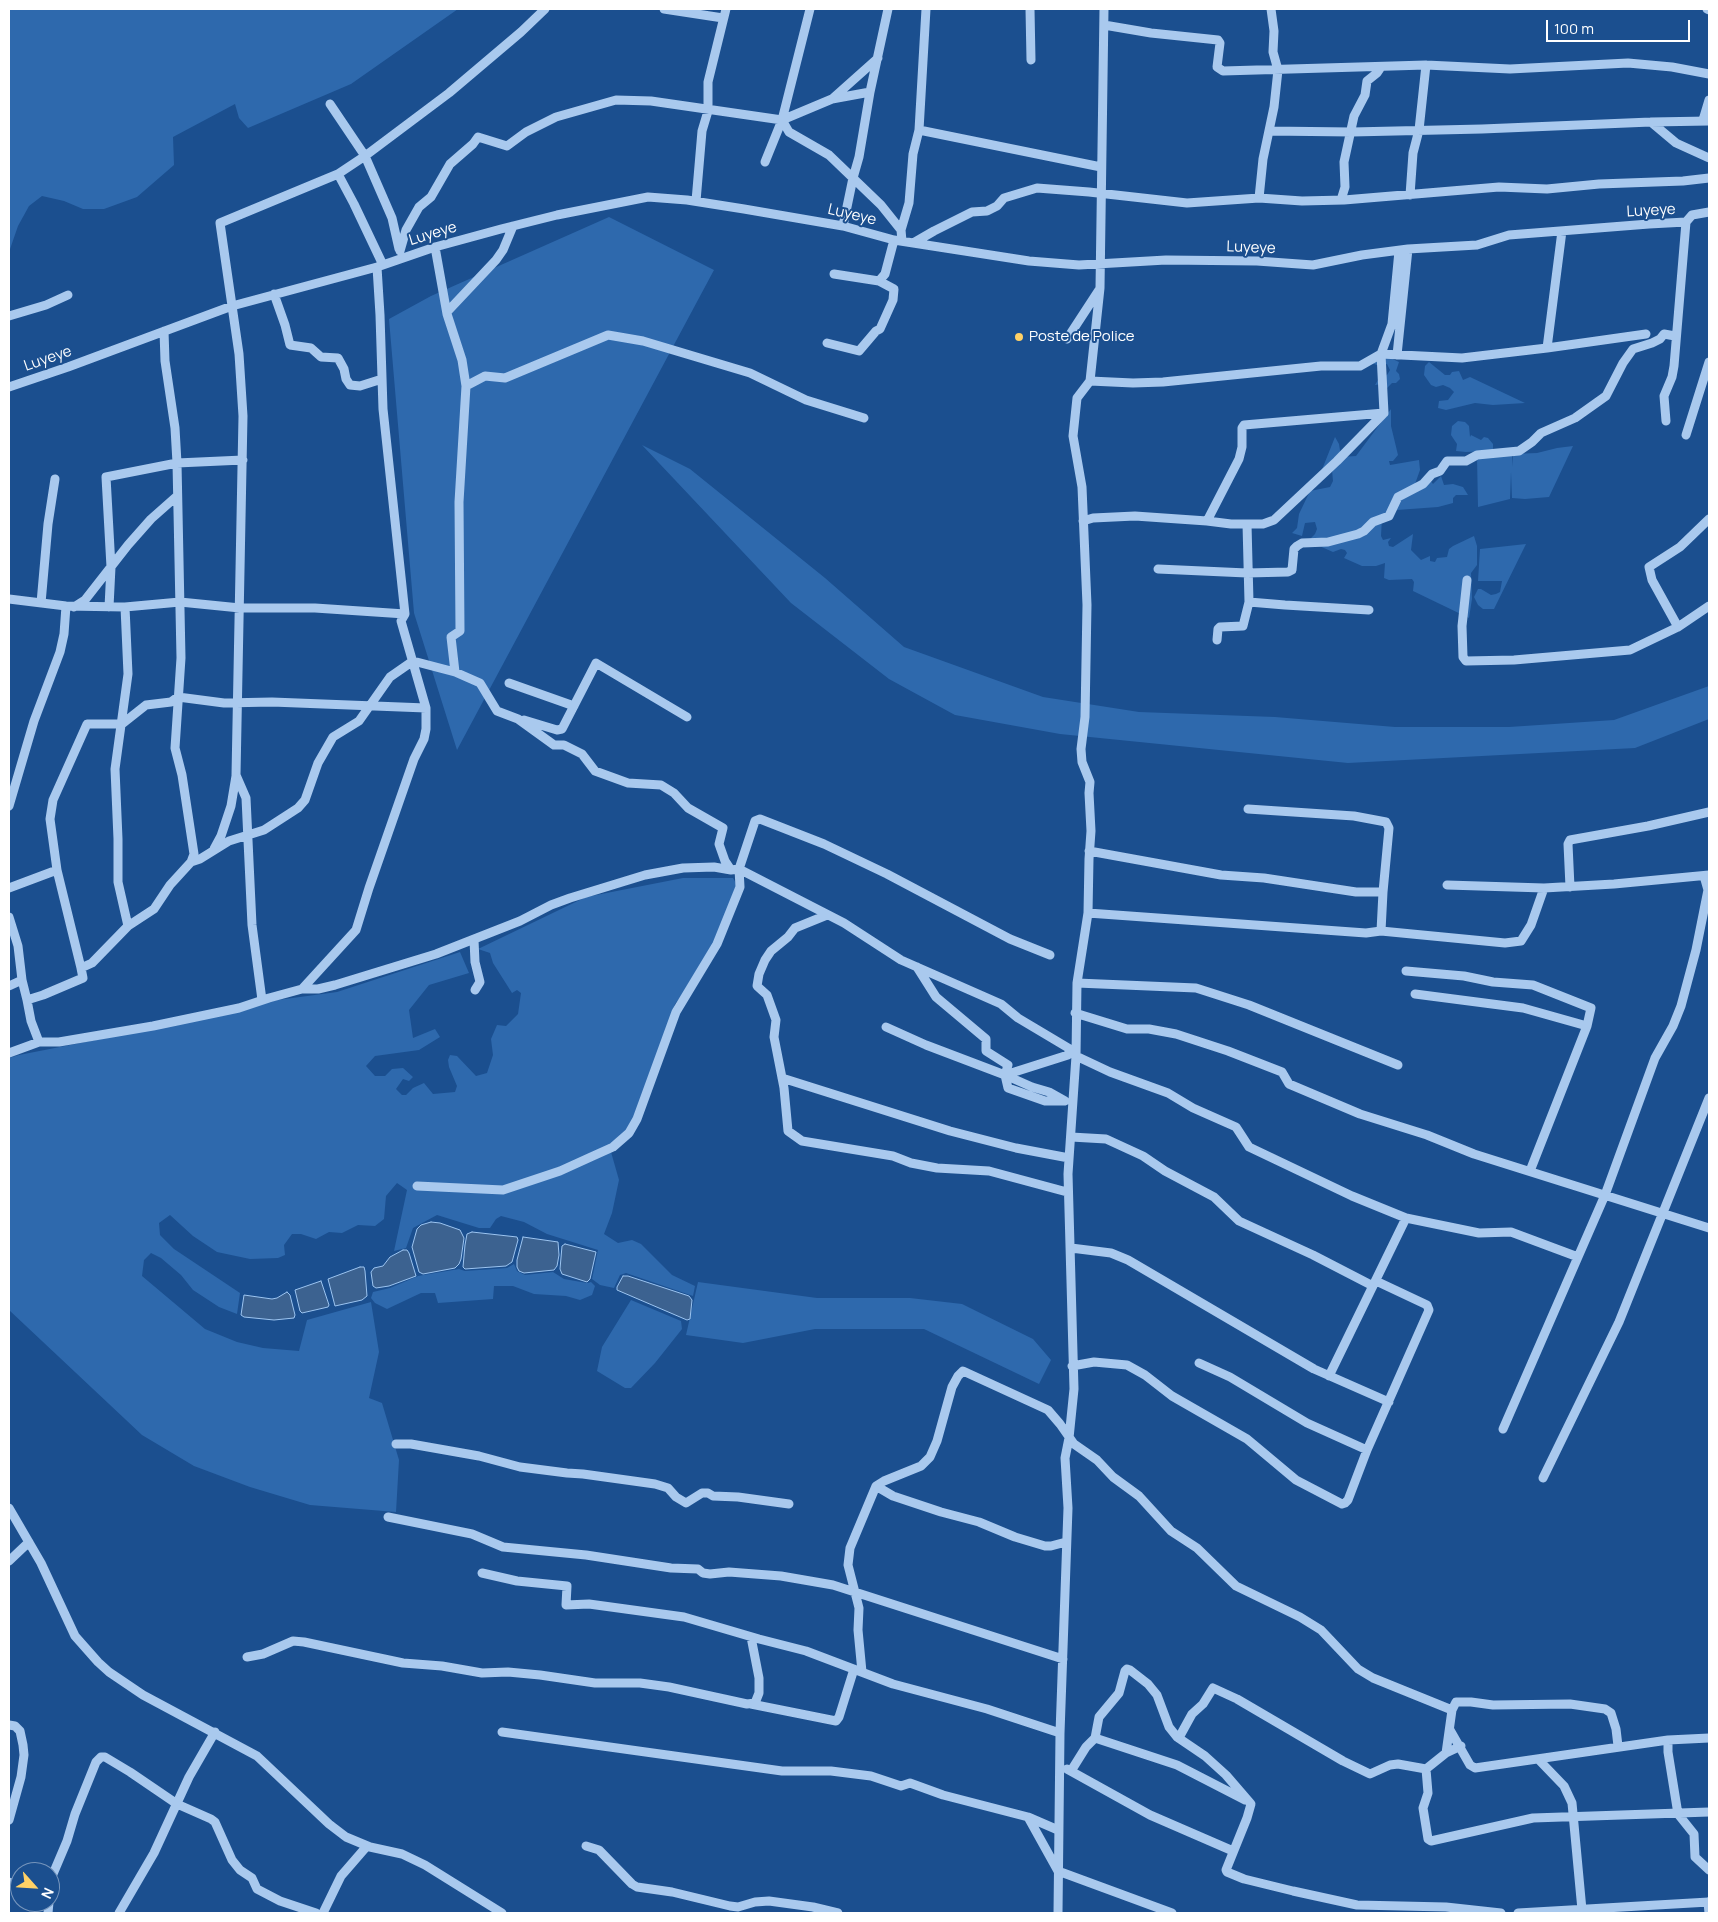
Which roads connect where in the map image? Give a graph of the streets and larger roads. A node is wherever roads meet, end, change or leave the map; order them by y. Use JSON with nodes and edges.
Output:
{"nodes":[{"id":1,"x":545,"y":9,"type":"edge"},
{"id":2,"x":664,"y":9,"type":"edge"},
{"id":3,"x":810,"y":9,"type":"edge"},
{"id":4,"x":888,"y":9,"type":"edge"},
{"id":5,"x":926,"y":9,"type":"edge"},
{"id":6,"x":1030,"y":9,"type":"edge"},
{"id":7,"x":1104,"y":9,"type":"edge"},
{"id":8,"x":1270,"y":9,"type":"edge"},
{"id":9,"x":724,"y":13,"type":"edge"},
{"id":10,"x":1104,"y":25,"type":"junction"},
{"id":11,"x":878,"y":58,"type":"junction"},
{"id":12,"x":1031,"y":60,"type":"dead end"},
{"id":13,"x":1426,"y":65,"type":"junction"},
{"id":14,"x":1381,"y":66,"type":"junction"},
{"id":15,"x":1278,"y":70,"type":"junction"},
{"id":16,"x":1709,"y":74,"type":"edge"},
{"id":17,"x":870,"y":92,"type":"junction"},
{"id":18,"x":832,"y":99,"type":"junction"},
{"id":19,"x":1709,"y":100,"type":"edge"},
{"id":20,"x":330,"y":104,"type":"dead end"},
{"id":21,"x":708,"y":111,"type":"junction"},
{"id":22,"x":782,"y":120,"type":"junction"},
{"id":23,"x":1706,"y":121,"type":"edge"},
{"id":24,"x":1651,"y":122,"type":"junction"},
{"id":25,"x":918,"y":130,"type":"junction"},
{"id":26,"x":1418,"y":130,"type":"junction"},
{"id":27,"x":1269,"y":131,"type":"junction"},
{"id":28,"x":1352,"y":132,"type":"junction"},
{"id":29,"x":365,"y":156,"type":"junction"},
{"id":30,"x":1709,"y":158,"type":"edge"},
{"id":31,"x":765,"y":162,"type":"dead end"},
{"id":32,"x":1101,"y":167,"type":"junction"},
{"id":33,"x":338,"y":174,"type":"junction"},
{"id":34,"x":853,"y":178,"type":"junction"},
{"id":35,"x":1709,"y":178,"type":"edge"},
{"id":36,"x":1101,"y":193,"type":"junction"},
{"id":37,"x":1410,"y":195,"type":"junction"},
{"id":38,"x":1258,"y":198,"type":"junction"},
{"id":39,"x":1341,"y":200,"type":"junction"},
{"id":40,"x":696,"y":201,"type":"junction"},
{"id":41,"x":1709,"y":212,"type":"edge"},
{"id":42,"x":1686,"y":222,"type":"junction"},
{"id":43,"x":512,"y":226,"type":"junction"},
{"id":44,"x":843,"y":226,"type":"junction"},
{"id":45,"x":901,"y":230,"type":"junction"},
{"id":46,"x":1562,"y":231,"type":"junction"},
{"id":47,"x":898,"y":240,"type":"junction"},
{"id":48,"x":915,"y":242,"type":"junction"},
{"id":49,"x":435,"y":247,"type":"junction"},
{"id":50,"x":1404,"y":250,"type":"junction"},
{"id":51,"x":400,"y":255,"type":"junction"},
{"id":52,"x":1100,"y":264,"type":"junction"},
{"id":53,"x":380,"y":266,"type":"junction"},
{"id":54,"x":834,"y":274,"type":"dead end"},
{"id":55,"x":879,"y":281,"type":"junction"},
{"id":56,"x":1100,"y":288,"type":"junction"},
{"id":57,"x":274,"y":294,"type":"junction"},
{"id":58,"x":68,"y":295,"type":"dead end"},
{"id":59,"x":232,"y":306,"type":"junction"},
{"id":60,"x":446,"y":312,"type":"junction"},
{"id":61,"x":9,"y":316,"type":"edge"},
{"id":62,"x":164,"y":331,"type":"junction"},
{"id":63,"x":1646,"y":334,"type":"dead end"},
{"id":64,"x":1675,"y":336,"type":"junction"},
{"id":65,"x":1067,"y":339,"type":"dead end"},
{"id":66,"x":827,"y":343,"type":"dead end"},
{"id":67,"x":1547,"y":348,"type":"junction"},
{"id":68,"x":1381,"y":354,"type":"junction"},
{"id":69,"x":1397,"y":355,"type":"junction"},
{"id":70,"x":1709,"y":362,"type":"edge"},
{"id":71,"x":382,"y":379,"type":"junction"},
{"id":72,"x":1090,"y":381,"type":"junction"},
{"id":73,"x":466,"y":386,"type":"junction"},
{"id":74,"x":9,"y":387,"type":"edge"},
{"id":75,"x":1383,"y":414,"type":"junction"},
{"id":76,"x":864,"y":418,"type":"dead end"},
{"id":77,"x":1666,"y":421,"type":"dead end"},
{"id":78,"x":1686,"y":435,"type":"dead end"},
{"id":79,"x":243,"y":460,"type":"junction"},
{"id":80,"x":177,"y":463,"type":"junction"},
{"id":81,"x":55,"y":479,"type":"dead end"},
{"id":82,"x":177,"y":496,"type":"junction"},
{"id":83,"x":1709,"y":519,"type":"edge"},
{"id":84,"x":1084,"y":521,"type":"junction"},
{"id":85,"x":1207,"y":521,"type":"junction"},
{"id":86,"x":1247,"y":524,"type":"junction"},
{"id":87,"x":111,"y":567,"type":"junction"},
{"id":88,"x":1158,"y":569,"type":"dead end"},
{"id":89,"x":1247,"y":573,"type":"junction"},
{"id":90,"x":1467,"y":580,"type":"dead end"},
{"id":91,"x":9,"y":599,"type":"edge"},
{"id":92,"x":180,"y":602,"type":"junction"},
{"id":93,"x":1248,"y":602,"type":"junction"},
{"id":94,"x":41,"y":603,"type":"junction"},
{"id":95,"x":70,"y":606,"type":"junction"},
{"id":96,"x":1709,"y":606,"type":"edge"},
{"id":97,"x":109,"y":607,"type":"junction"},
{"id":98,"x":125,"y":607,"type":"junction"},
{"id":99,"x":240,"y":608,"type":"junction"},
{"id":100,"x":1369,"y":610,"type":"dead end"},
{"id":101,"x":405,"y":614,"type":"junction"},
{"id":102,"x":1678,"y":627,"type":"junction"},
{"id":103,"x":1217,"y":640,"type":"dead end"},
{"id":104,"x":413,"y":661,"type":"junction"},
{"id":105,"x":455,"y":672,"type":"junction"},
{"id":106,"x":509,"y":683,"type":"dead end"},
{"id":107,"x":178,"y":697,"type":"junction"},
{"id":108,"x":238,"y":702,"type":"junction"},
{"id":109,"x":370,"y":705,"type":"junction"},
{"id":110,"x":574,"y":706,"type":"junction"},
{"id":111,"x":426,"y":708,"type":"junction"},
{"id":112,"x":687,"y":717,"type":"dead end"},
{"id":113,"x":518,"y":719,"type":"junction"},
{"id":114,"x":122,"y":724,"type":"junction"},
{"id":115,"x":236,"y":775,"type":"junction"},
{"id":116,"x":9,"y":806,"type":"edge"},
{"id":117,"x":1248,"y":809,"type":"dead end"},
{"id":118,"x":1709,"y":812,"type":"edge"},
{"id":119,"x":247,"y":835,"type":"junction"},
{"id":120,"x":214,"y":849,"type":"junction"},
{"id":121,"x":1089,"y":852,"type":"junction"},
{"id":122,"x":190,"y":862,"type":"junction"},
{"id":123,"x":735,"y":869,"type":"junction"},
{"id":124,"x":57,"y":870,"type":"junction"},
{"id":125,"x":1707,"y":876,"type":"edge"},
{"id":126,"x":1447,"y":885,"type":"dead end"},
{"id":127,"x":1570,"y":887,"type":"junction"},
{"id":128,"x":9,"y":888,"type":"edge"},
{"id":129,"x":1544,"y":888,"type":"junction"},
{"id":130,"x":1383,"y":892,"type":"junction"},
{"id":131,"x":1088,"y":913,"type":"junction"},
{"id":132,"x":827,"y":915,"type":"junction"},
{"id":133,"x":9,"y":917,"type":"edge"},
{"id":134,"x":128,"y":926,"type":"junction"},
{"id":135,"x":1381,"y":931,"type":"junction"},
{"id":136,"x":474,"y":940,"type":"junction"},
{"id":137,"x":1050,"y":955,"type":"dead end"},
{"id":138,"x":917,"y":967,"type":"junction"},
{"id":139,"x":81,"y":968,"type":"junction"},
{"id":140,"x":1406,"y":970,"type":"dead end"},
{"id":141,"x":22,"y":980,"type":"junction"},
{"id":142,"x":1077,"y":984,"type":"junction"},
{"id":143,"x":9,"y":986,"type":"edge"},
{"id":144,"x":302,"y":989,"type":"junction"},
{"id":145,"x":475,"y":990,"type":"dead end"},
{"id":146,"x":1414,"y":994,"type":"dead end"},
{"id":147,"x":27,"y":1000,"type":"junction"},
{"id":148,"x":262,"y":1000,"type":"junction"},
{"id":149,"x":1075,"y":1013,"type":"junction"},
{"id":150,"x":1587,"y":1026,"type":"junction"},
{"id":151,"x":886,"y":1027,"type":"dead end"},
{"id":152,"x":39,"y":1042,"type":"junction"},
{"id":153,"x":9,"y":1052,"type":"edge"},
{"id":154,"x":1073,"y":1052,"type":"junction"},
{"id":155,"x":1398,"y":1065,"type":"dead end"},
{"id":156,"x":1005,"y":1075,"type":"junction"},
{"id":157,"x":782,"y":1078,"type":"junction"},
{"id":158,"x":1709,"y":1098,"type":"edge"},
{"id":159,"x":1072,"y":1108,"type":"junction"},
{"id":160,"x":1071,"y":1137,"type":"junction"},
{"id":161,"x":1069,"y":1158,"type":"junction"},
{"id":162,"x":1530,"y":1171,"type":"junction"},
{"id":163,"x":417,"y":1186,"type":"dead end"},
{"id":164,"x":1067,"y":1192,"type":"junction"},
{"id":165,"x":1605,"y":1195,"type":"junction"},
{"id":166,"x":1663,"y":1213,"type":"junction"},
{"id":167,"x":1406,"y":1218,"type":"junction"},
{"id":168,"x":1709,"y":1228,"type":"edge"},
{"id":169,"x":1070,"y":1248,"type":"junction"},
{"id":170,"x":1578,"y":1257,"type":"junction"},
{"id":171,"x":1374,"y":1284,"type":"junction"},
{"id":172,"x":1199,"y":1363,"type":"dead end"},
{"id":173,"x":1072,"y":1366,"type":"junction"},
{"id":174,"x":1329,"y":1376,"type":"junction"},
{"id":175,"x":1389,"y":1402,"type":"junction"},
{"id":176,"x":1503,"y":1428,"type":"dead end"},
{"id":177,"x":1069,"y":1438,"type":"junction"},
{"id":178,"x":396,"y":1444,"type":"dead end"},
{"id":179,"x":1367,"y":1450,"type":"junction"},
{"id":180,"x":1543,"y":1478,"type":"dead end"},
{"id":181,"x":876,"y":1486,"type":"junction"},
{"id":182,"x":789,"y":1504,"type":"dead end"},
{"id":183,"x":9,"y":1508,"type":"edge"},
{"id":184,"x":388,"y":1517,"type":"dead end"},
{"id":185,"x":29,"y":1542,"type":"junction"},
{"id":186,"x":1066,"y":1542,"type":"junction"},
{"id":187,"x":9,"y":1561,"type":"edge"},
{"id":188,"x":482,"y":1573,"type":"dead end"},
{"id":189,"x":855,"y":1591,"type":"junction"},
{"id":190,"x":751,"y":1637,"type":"junction"},
{"id":191,"x":247,"y":1657,"type":"dead end"},
{"id":192,"x":1063,"y":1658,"type":"junction"},
{"id":193,"x":858,"y":1671,"type":"junction"},
{"id":194,"x":751,"y":1704,"type":"junction"},
{"id":195,"x":1452,"y":1710,"type":"junction"},
{"id":196,"x":9,"y":1724,"type":"edge"},
{"id":197,"x":1450,"y":1730,"type":"junction"},
{"id":198,"x":214,"y":1732,"type":"junction"},
{"id":199,"x":502,"y":1732,"type":"dead end"},
{"id":200,"x":1060,"y":1734,"type":"junction"},
{"id":201,"x":1095,"y":1738,"type":"junction"},
{"id":202,"x":1177,"y":1738,"type":"junction"},
{"id":203,"x":1709,"y":1738,"type":"edge"},
{"id":204,"x":1668,"y":1740,"type":"junction"},
{"id":205,"x":1461,"y":1746,"type":"junction"},
{"id":206,"x":1618,"y":1746,"type":"junction"},
{"id":207,"x":1446,"y":1753,"type":"junction"},
{"id":208,"x":1538,"y":1759,"type":"junction"},
{"id":209,"x":1060,"y":1766,"type":"junction"},
{"id":210,"x":1426,"y":1770,"type":"junction"},
{"id":211,"x":1071,"y":1771,"type":"junction"},
{"id":212,"x":1247,"y":1801,"type":"junction"},
{"id":213,"x":177,"y":1804,"type":"junction"},
{"id":214,"x":1709,"y":1812,"type":"edge"},
{"id":215,"x":1678,"y":1814,"type":"junction"},
{"id":216,"x":1028,"y":1817,"type":"junction"},
{"id":217,"x":1574,"y":1817,"type":"junction"},
{"id":218,"x":9,"y":1820,"type":"edge"},
{"id":219,"x":1058,"y":1830,"type":"junction"},
{"id":220,"x":367,"y":1846,"type":"junction"},
{"id":221,"x":586,"y":1846,"type":"dead end"},
{"id":222,"x":1233,"y":1851,"type":"junction"},
{"id":223,"x":58,"y":1862,"type":"edge"},
{"id":224,"x":1058,"y":1870,"type":"junction"},
{"id":225,"x":1709,"y":1870,"type":"edge"},
{"id":226,"x":1709,"y":1902,"type":"edge"},
{"id":227,"x":1636,"y":1909,"type":"edge"},
{"id":228,"x":1582,"y":1910,"type":"junction"},
{"id":229,"x":818,"y":1911,"type":"edge"},
{"id":230,"x":498,"y":1912,"type":"edge"},
{"id":231,"x":119,"y":1913,"type":"edge"},
{"id":232,"x":316,"y":1913,"type":"edge"},
{"id":233,"x":323,"y":1913,"type":"edge"},
{"id":234,"x":838,"y":1913,"type":"edge"},
{"id":235,"x":1058,"y":1913,"type":"edge"},
{"id":236,"x":1172,"y":1913,"type":"edge"},
{"id":237,"x":1501,"y":1913,"type":"edge"},
{"id":238,"x":1518,"y":1913,"type":"edge"},
{"id":239,"x":1709,"y":1913,"type":"edge"}],
"edges":[{"from":1,"to":29,"type":"street"},
{"from":2,"to":9,"type":"street"},
{"from":3,"to":22,"type":"street"},
{"from":4,"to":11,"type":"street"},
{"from":5,"to":25,"type":"street"},
{"from":6,"to":12,"type":"street"},
{"from":7,"to":10,"type":"street"},
{"from":8,"to":15,"type":"street"},
{"from":9,"to":21,"type":"street"},
{"from":10,"to":15,"type":"street"},
{"from":10,"to":32,"type":"street"},
{"from":11,"to":17,"type":"street"},
{"from":11,"to":18,"type":"street"},
{"from":13,"to":14,"type":"street"},
{"from":13,"to":16,"type":"street"},
{"from":13,"to":26,"type":"street"},
{"from":14,"to":15,"type":"street"},
{"from":14,"to":28,"type":"street"},
{"from":15,"to":27,"type":"street"},
{"from":17,"to":18,"type":"street"},
{"from":17,"to":34,"type":"street"},
{"from":18,"to":22,"type":"street"},
{"from":19,"to":23,"type":"street"},
{"from":20,"to":29,"type":"street"},
{"from":21,"to":22,"type":"street"},
{"from":21,"to":40,"type":"street"},
{"from":21,"to":51,"type":"street"},
{"from":22,"to":31,"type":"street"},
{"from":22,"to":34,"type":"street"},
{"from":23,"to":24,"type":"street"},
{"from":24,"to":26,"type":"street"},
{"from":24,"to":30,"type":"street"},
{"from":25,"to":32,"type":"street"},
{"from":25,"to":45,"type":"street"},
{"from":26,"to":28,"type":"street"},
{"from":26,"to":37,"type":"street"},
{"from":27,"to":28,"type":"street"},
{"from":27,"to":38,"type":"street"},
{"from":28,"to":39,"type":"street"},
{"from":29,"to":33,"type":"street"},
{"from":29,"to":51,"type":"street"},
{"from":32,"to":36,"type":"street"},
{"from":33,"to":53,"type":"street"},
{"from":33,"to":59,"type":"street"},
{"from":34,"to":44,"type":"street"},
{"from":34,"to":45,"type":"street"},
{"from":35,"to":37,"type":"street"},
{"from":36,"to":38,"type":"street"},
{"from":36,"to":48,"type":"street"},
{"from":36,"to":52,"type":"street"},
{"from":37,"to":39,"type":"street"},
{"from":38,"to":39,"type":"street"},
{"from":40,"to":43,"type":"street","name":"Luyeye"},
{"from":40,"to":44,"type":"street","name":"Luyeye"},
{"from":41,"to":42,"type":"street","name":"Luyeye"},
{"from":42,"to":46,"type":"street","name":"Luyeye"},
{"from":42,"to":64,"type":"street"},
{"from":43,"to":49,"type":"street","name":"Luyeye"},
{"from":43,"to":60,"type":"street"},
{"from":44,"to":47,"type":"street","name":"Luyeye"},
{"from":45,"to":47,"type":"street"},
{"from":46,"to":50,"type":"street","name":"Luyeye"},
{"from":46,"to":67,"type":"street"},
{"from":47,"to":48,"type":"street","name":"Luyeye"},
{"from":47,"to":55,"type":"street"},
{"from":48,"to":52,"type":"street","name":"Luyeye"},
{"from":49,"to":51,"type":"street","name":"Luyeye"},
{"from":49,"to":60,"type":"street"},
{"from":50,"to":52,"type":"street","name":"Luyeye"},
{"from":50,"to":68,"type":"street"},
{"from":50,"to":69,"type":"street"},
{"from":51,"to":53,"type":"street","name":"Luyeye"},
{"from":52,"to":56,"type":"street"},
{"from":53,"to":57,"type":"street","name":"Luyeye"},
{"from":53,"to":71,"type":"street"},
{"from":54,"to":55,"type":"street"},
{"from":55,"to":66,"type":"street"},
{"from":56,"to":65,"type":"street"},
{"from":56,"to":72,"type":"street"},
{"from":57,"to":59,"type":"street","name":"Luyeye"},
{"from":57,"to":71,"type":"street"},
{"from":58,"to":61,"type":"street"},
{"from":59,"to":62,"type":"street","name":"Luyeye"},
{"from":59,"to":79,"type":"street"},
{"from":60,"to":73,"type":"street"},
{"from":62,"to":74,"type":"street","name":"Luyeye"},
{"from":62,"to":80,"type":"street"},
{"from":63,"to":67,"type":"street"},
{"from":64,"to":77,"type":"street"},
{"from":64,"to":89,"type":"street"},
{"from":67,"to":69,"type":"street"},
{"from":68,"to":69,"type":"street"},
{"from":68,"to":72,"type":"street"},
{"from":68,"to":75,"type":"street"},
{"from":70,"to":78,"type":"street"},
{"from":71,"to":101,"type":"street"},
{"from":72,"to":84,"type":"street"},
{"from":73,"to":76,"type":"street"},
{"from":73,"to":105,"type":"street"},
{"from":75,"to":85,"type":"street"},
{"from":75,"to":86,"type":"street"},
{"from":79,"to":80,"type":"street"},
{"from":79,"to":99,"type":"street"},
{"from":80,"to":82,"type":"street"},
{"from":80,"to":87,"type":"street"},
{"from":81,"to":94,"type":"street"},
{"from":82,"to":87,"type":"street"},
{"from":82,"to":92,"type":"street"},
{"from":83,"to":102,"type":"street"},
{"from":84,"to":85,"type":"street"},
{"from":84,"to":121,"type":"street"},
{"from":85,"to":86,"type":"street"},
{"from":86,"to":89,"type":"street"},
{"from":87,"to":95,"type":"street"},
{"from":87,"to":97,"type":"street"},
{"from":88,"to":89,"type":"street"},
{"from":89,"to":93,"type":"street"},
{"from":90,"to":102,"type":"street"},
{"from":91,"to":94,"type":"street"},
{"from":92,"to":98,"type":"street"},
{"from":92,"to":99,"type":"street"},
{"from":92,"to":107,"type":"street"},
{"from":93,"to":100,"type":"street"},
{"from":93,"to":103,"type":"street"},
{"from":94,"to":95,"type":"street"},
{"from":95,"to":97,"type":"street"},
{"from":95,"to":116,"type":"street"},
{"from":96,"to":102,"type":"street"},
{"from":97,"to":98,"type":"street"},
{"from":98,"to":114,"type":"street"},
{"from":99,"to":101,"type":"street"},
{"from":99,"to":108,"type":"street"},
{"from":101,"to":104,"type":"street"},
{"from":104,"to":105,"type":"street"},
{"from":104,"to":109,"type":"street"},
{"from":104,"to":111,"type":"street"},
{"from":105,"to":113,"type":"street"},
{"from":106,"to":110,"type":"street"},
{"from":107,"to":108,"type":"street"},
{"from":107,"to":114,"type":"street"},
{"from":107,"to":122,"type":"street"},
{"from":108,"to":109,"type":"street"},
{"from":108,"to":115,"type":"street"},
{"from":109,"to":111,"type":"street"},
{"from":109,"to":119,"type":"street"},
{"from":110,"to":112,"type":"street"},
{"from":110,"to":113,"type":"street"},
{"from":111,"to":144,"type":"street"},
{"from":113,"to":123,"type":"street"},
{"from":114,"to":124,"type":"street"},
{"from":114,"to":134,"type":"street"},
{"from":115,"to":119,"type":"street"},
{"from":115,"to":120,"type":"street"},
{"from":117,"to":130,"type":"street"},
{"from":118,"to":127,"type":"street"},
{"from":119,"to":120,"type":"street"},
{"from":119,"to":148,"type":"street"},
{"from":120,"to":122,"type":"street"},
{"from":121,"to":130,"type":"street"},
{"from":121,"to":131,"type":"street"},
{"from":122,"to":134,"type":"street"},
{"from":123,"to":132,"type":"street"},
{"from":123,"to":136,"type":"street"},
{"from":123,"to":137,"type":"street"},
{"from":123,"to":163,"type":"street"},
{"from":124,"to":128,"type":"street"},
{"from":124,"to":139,"type":"street"},
{"from":125,"to":127,"type":"street"},
{"from":125,"to":165,"type":"street"},
{"from":126,"to":129,"type":"street"},
{"from":127,"to":129,"type":"street"},
{"from":129,"to":135,"type":"street"},
{"from":130,"to":135,"type":"street"},
{"from":131,"to":135,"type":"street"},
{"from":131,"to":142,"type":"street"},
{"from":132,"to":138,"type":"street"},
{"from":132,"to":157,"type":"street"},
{"from":133,"to":141,"type":"street"},
{"from":134,"to":139,"type":"street"},
{"from":136,"to":144,"type":"street"},
{"from":136,"to":145,"type":"street"},
{"from":138,"to":154,"type":"street"},
{"from":138,"to":156,"type":"street"},
{"from":139,"to":147,"type":"street"},
{"from":140,"to":150,"type":"street"},
{"from":141,"to":143,"type":"street"},
{"from":141,"to":147,"type":"street"},
{"from":142,"to":149,"type":"street"},
{"from":142,"to":155,"type":"street"},
{"from":144,"to":148,"type":"street"},
{"from":146,"to":150,"type":"street"},
{"from":147,"to":152,"type":"street"},
{"from":148,"to":152,"type":"street"},
{"from":149,"to":154,"type":"street"},
{"from":149,"to":162,"type":"street"},
{"from":150,"to":162,"type":"street"},
{"from":151,"to":156,"type":"street"},
{"from":152,"to":153,"type":"street"},
{"from":154,"to":156,"type":"street"},
{"from":154,"to":159,"type":"street"},
{"from":154,"to":167,"type":"street"},
{"from":156,"to":159,"type":"street"},
{"from":157,"to":161,"type":"street"},
{"from":157,"to":164,"type":"street"},
{"from":158,"to":166,"type":"street"},
{"from":159,"to":160,"type":"street"},
{"from":160,"to":161,"type":"street"},
{"from":160,"to":171,"type":"street"},
{"from":161,"to":164,"type":"street"},
{"from":162,"to":165,"type":"street"},
{"from":164,"to":169,"type":"street"},
{"from":165,"to":166,"type":"street"},
{"from":165,"to":170,"type":"street"},
{"from":166,"to":168,"type":"street"},
{"from":166,"to":180,"type":"street"},
{"from":167,"to":170,"type":"street"},
{"from":167,"to":171,"type":"street"},
{"from":169,"to":173,"type":"street"},
{"from":169,"to":174,"type":"street"},
{"from":170,"to":176,"type":"street"},
{"from":171,"to":174,"type":"street"},
{"from":171,"to":175,"type":"street"},
{"from":172,"to":179,"type":"street"},
{"from":173,"to":177,"type":"street"},
{"from":173,"to":179,"type":"street"},
{"from":174,"to":175,"type":"street"},
{"from":175,"to":179,"type":"street"},
{"from":177,"to":181,"type":"street"},
{"from":177,"to":186,"type":"street"},
{"from":177,"to":195,"type":"street"},
{"from":178,"to":182,"type":"street"},
{"from":181,"to":186,"type":"street"},
{"from":181,"to":189,"type":"street"},
{"from":183,"to":185,"type":"street"},
{"from":184,"to":189,"type":"street"},
{"from":185,"to":187,"type":"street"},
{"from":185,"to":198,"type":"street"},
{"from":186,"to":192,"type":"street"},
{"from":188,"to":190,"type":"street"},
{"from":189,"to":192,"type":"street"},
{"from":189,"to":193,"type":"street"},
{"from":190,"to":193,"type":"street"},
{"from":190,"to":194,"type":"street"},
{"from":191,"to":194,"type":"street"},
{"from":192,"to":200,"type":"street"},
{"from":193,"to":194,"type":"street"},
{"from":193,"to":200,"type":"street"},
{"from":195,"to":197,"type":"street"},
{"from":195,"to":206,"type":"street"},
{"from":196,"to":218,"type":"street"},
{"from":197,"to":205,"type":"street"},
{"from":197,"to":207,"type":"street"},
{"from":198,"to":213,"type":"street"},
{"from":198,"to":220,"type":"street"},
{"from":199,"to":216,"type":"street"},
{"from":200,"to":209,"type":"street"},
{"from":201,"to":202,"type":"street"},
{"from":201,"to":211,"type":"street"},
{"from":201,"to":212,"type":"street"},
{"from":202,"to":210,"type":"street"},
{"from":202,"to":212,"type":"street"},
{"from":203,"to":204,"type":"street"},
{"from":204,"to":206,"type":"street"},
{"from":204,"to":215,"type":"street"},
{"from":205,"to":207,"type":"street"},
{"from":205,"to":208,"type":"street"},
{"from":206,"to":208,"type":"street"},
{"from":207,"to":210,"type":"street"},
{"from":208,"to":217,"type":"street"},
{"from":209,"to":211,"type":"street"},
{"from":209,"to":219,"type":"street"},
{"from":210,"to":217,"type":"street"},
{"from":211,"to":222,"type":"street"},
{"from":212,"to":222,"type":"street"},
{"from":213,"to":223,"type":"street"},
{"from":213,"to":231,"type":"street"},
{"from":213,"to":232,"type":"street"},
{"from":214,"to":215,"type":"street"},
{"from":215,"to":217,"type":"street"},
{"from":215,"to":225,"type":"street"},
{"from":216,"to":219,"type":"street"},
{"from":216,"to":224,"type":"street"},
{"from":217,"to":228,"type":"street"},
{"from":219,"to":224,"type":"street"},
{"from":220,"to":230,"type":"street"},
{"from":220,"to":233,"type":"street"},
{"from":221,"to":229,"type":"street"},
{"from":222,"to":237,"type":"street"},
{"from":224,"to":235,"type":"street"},
{"from":224,"to":236,"type":"street"},
{"from":226,"to":227,"type":"street"},
{"from":226,"to":239,"type":"street"},
{"from":227,"to":228,"type":"street"},
{"from":228,"to":238,"type":"street"},
{"from":229,"to":234,"type":"street"}]}
